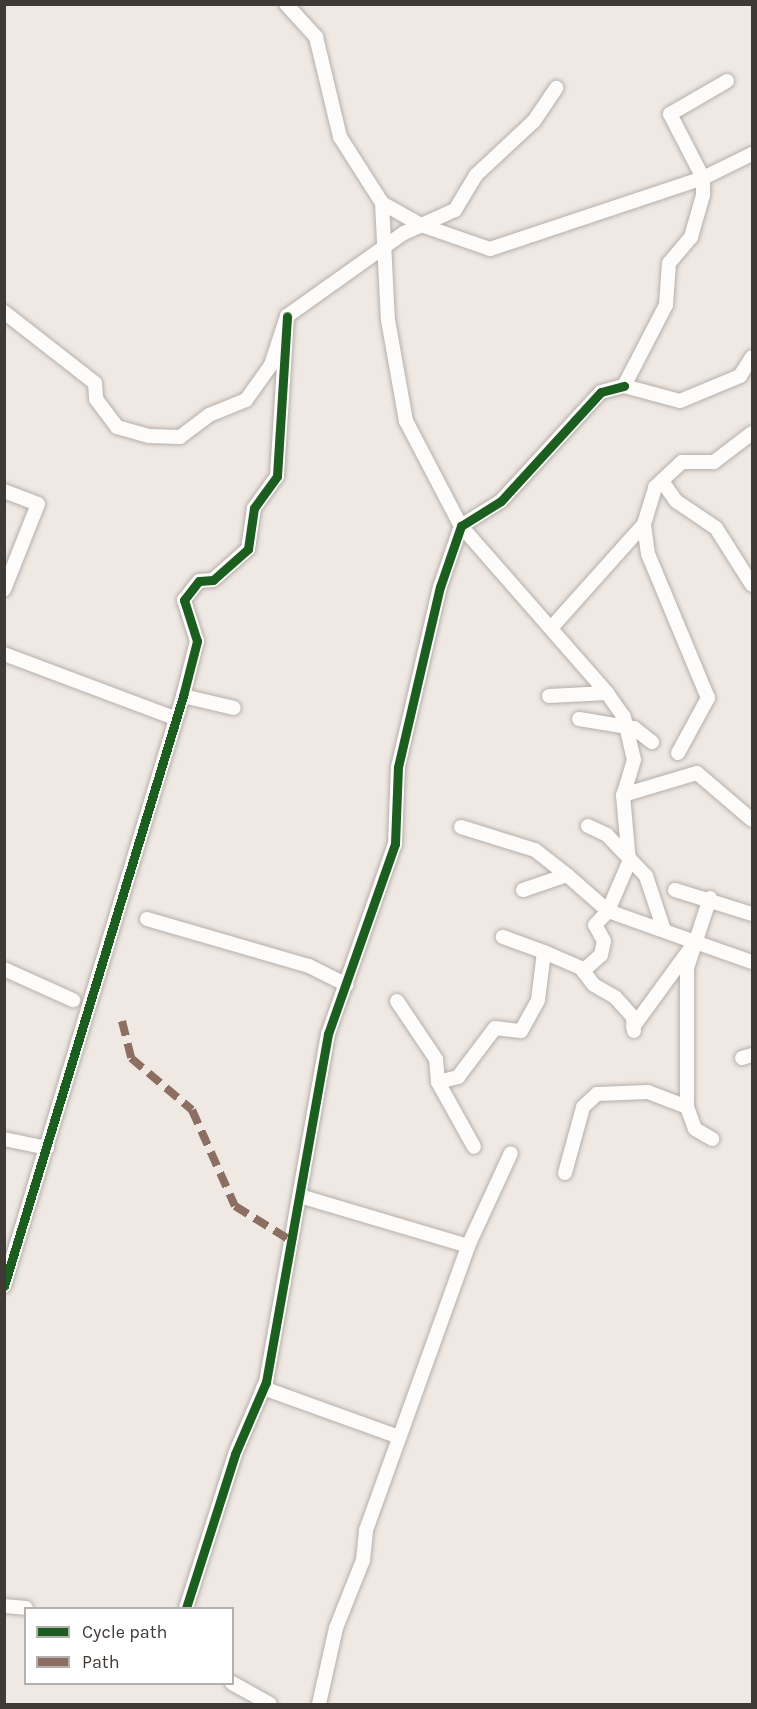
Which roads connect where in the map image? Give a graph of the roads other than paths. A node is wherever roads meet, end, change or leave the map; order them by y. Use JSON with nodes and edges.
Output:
{"nodes":[{"id":1,"x":286,"y":4,"type":"edge"},
{"id":2,"x":727,"y":81,"type":"dead end"},
{"id":3,"x":556,"y":88,"type":"dead end"},
{"id":4,"x":753,"y":154,"type":"edge"},
{"id":5,"x":703,"y":178,"type":"junction"},
{"id":6,"x":382,"y":203,"type":"junction"},
{"id":7,"x":421,"y":225,"type":"junction"},
{"id":8,"x":382,"y":251,"type":"junction"},
{"id":9,"x":4,"y":312,"type":"edge"},
{"id":10,"x":287,"y":316,"type":"junction"},
{"id":11,"x":753,"y":357,"type":"edge"},
{"id":12,"x":746,"y":377,"type":"edge"},
{"id":13,"x":624,"y":386,"type":"junction"},
{"id":14,"x":753,"y":434,"type":"edge"},
{"id":15,"x":662,"y":481,"type":"junction"},
{"id":16,"x":4,"y":491,"type":"edge"},
{"id":17,"x":644,"y":524,"type":"junction"},
{"id":18,"x":460,"y":526,"type":"junction"},
{"id":19,"x":753,"y":585,"type":"edge"},
{"id":20,"x":4,"y":590,"type":"edge"},
{"id":21,"x":552,"y":627,"type":"junction"},
{"id":22,"x":4,"y":654,"type":"edge"},
{"id":23,"x":607,"y":693,"type":"junction"},
{"id":24,"x":183,"y":696,"type":"junction"},
{"id":25,"x":549,"y":696,"type":"dead end"},
{"id":26,"x":234,"y":708,"type":"dead end"},
{"id":27,"x":174,"y":718,"type":"junction"},
{"id":28,"x":579,"y":719,"type":"dead end"},
{"id":29,"x":627,"y":730,"type":"junction"},
{"id":30,"x":652,"y":742,"type":"dead end"},
{"id":31,"x":678,"y":753,"type":"dead end"},
{"id":32,"x":623,"y":795,"type":"junction"},
{"id":33,"x":753,"y":820,"type":"edge"},
{"id":34,"x":588,"y":826,"type":"dead end"},
{"id":35,"x":461,"y":827,"type":"dead end"},
{"id":36,"x":628,"y":862,"type":"junction"},
{"id":37,"x":567,"y":875,"type":"junction"},
{"id":38,"x":523,"y":890,"type":"dead end"},
{"id":39,"x":675,"y":890,"type":"dead end"},
{"id":40,"x":710,"y":897,"type":"junction"},
{"id":41,"x":608,"y":911,"type":"junction"},
{"id":42,"x":753,"y":914,"type":"edge"},
{"id":43,"x":147,"y":919,"type":"dead end"},
{"id":44,"x":664,"y":930,"type":"junction"},
{"id":45,"x":503,"y":937,"type":"dead end"},
{"id":46,"x":695,"y":942,"type":"junction"},
{"id":47,"x":544,"y":952,"type":"junction"},
{"id":48,"x":753,"y":962,"type":"edge"},
{"id":49,"x":4,"y":969,"type":"edge"},
{"id":50,"x":583,"y":971,"type":"junction"},
{"id":51,"x":347,"y":985,"type":"junction"},
{"id":52,"x":73,"y":1000,"type":"dead end"},
{"id":53,"x":397,"y":1001,"type":"dead end"},
{"id":54,"x":438,"y":1082,"type":"junction"},
{"id":55,"x":687,"y":1107,"type":"junction"},
{"id":56,"x":4,"y":1139,"type":"edge"},
{"id":57,"x":712,"y":1139,"type":"dead end"},
{"id":58,"x":474,"y":1147,"type":"dead end"},
{"id":59,"x":47,"y":1148,"type":"junction"},
{"id":60,"x":511,"y":1153,"type":"dead end"},
{"id":61,"x":565,"y":1173,"type":"dead end"},
{"id":62,"x":303,"y":1197,"type":"junction"},
{"id":63,"x":468,"y":1246,"type":"junction"},
{"id":64,"x":4,"y":1286,"type":"edge"},
{"id":65,"x":263,"y":1388,"type":"junction"},
{"id":66,"x":399,"y":1437,"type":"junction"},
{"id":67,"x":4,"y":1606,"type":"edge"},
{"id":68,"x":186,"y":1607,"type":"edge"},
{"id":69,"x":24,"y":1608,"type":"edge"},
{"id":70,"x":234,"y":1684,"type":"edge"},
{"id":71,"x":270,"y":1704,"type":"edge"},
{"id":72,"x":316,"y":1704,"type":"edge"}],
"edges":[{"from":1,"to":6,"type":"street"},
{"from":2,"to":5,"type":"street"},
{"from":3,"to":7,"type":"street"},
{"from":4,"to":5,"type":"street"},
{"from":5,"to":7,"type":"street"},
{"from":5,"to":13,"type":"street"},
{"from":6,"to":7,"type":"street"},
{"from":6,"to":8,"type":"street"},
{"from":7,"to":8,"type":"street"},
{"from":8,"to":10,"type":"street"},
{"from":8,"to":18,"type":"street"},
{"from":9,"to":10,"type":"street"},
{"from":10,"to":24,"type":"street"},
{"from":11,"to":12,"type":"street"},
{"from":12,"to":13,"type":"street"},
{"from":13,"to":18,"type":"street"},
{"from":14,"to":15,"type":"street"},
{"from":15,"to":17,"type":"street"},
{"from":15,"to":19,"type":"street"},
{"from":16,"to":20,"type":"street"},
{"from":17,"to":21,"type":"street"},
{"from":17,"to":31,"type":"street"},
{"from":18,"to":21,"type":"street"},
{"from":18,"to":51,"type":"street"},
{"from":21,"to":23,"type":"street"},
{"from":22,"to":27,"type":"street"},
{"from":23,"to":25,"type":"street"},
{"from":23,"to":29,"type":"street"},
{"from":24,"to":26,"type":"street"},
{"from":24,"to":27,"type":"street"},
{"from":27,"to":59,"type":"street"},
{"from":28,"to":29,"type":"street"},
{"from":29,"to":30,"type":"street"},
{"from":29,"to":32,"type":"street"},
{"from":32,"to":33,"type":"street"},
{"from":32,"to":36,"type":"street"},
{"from":34,"to":36,"type":"street"},
{"from":35,"to":37,"type":"street"},
{"from":36,"to":41,"type":"street"},
{"from":36,"to":44,"type":"street"},
{"from":37,"to":38,"type":"street"},
{"from":37,"to":41,"type":"street"},
{"from":39,"to":40,"type":"street"},
{"from":40,"to":42,"type":"street"},
{"from":40,"to":46,"type":"street"},
{"from":41,"to":44,"type":"street"},
{"from":41,"to":50,"type":"street"},
{"from":43,"to":51,"type":"street"},
{"from":44,"to":46,"type":"street"},
{"from":45,"to":47,"type":"street"},
{"from":46,"to":48,"type":"street"},
{"from":46,"to":50,"type":"street"},
{"from":46,"to":55,"type":"street"},
{"from":47,"to":50,"type":"street"},
{"from":47,"to":54,"type":"street"},
{"from":49,"to":52,"type":"street"},
{"from":51,"to":62,"type":"street"},
{"from":53,"to":54,"type":"street"},
{"from":54,"to":58,"type":"street"},
{"from":55,"to":57,"type":"street"},
{"from":55,"to":61,"type":"street"},
{"from":56,"to":59,"type":"street"},
{"from":59,"to":64,"type":"street"},
{"from":60,"to":63,"type":"street"},
{"from":62,"to":63,"type":"street"},
{"from":62,"to":65,"type":"street"},
{"from":63,"to":66,"type":"street"},
{"from":65,"to":66,"type":"street"},
{"from":65,"to":68,"type":"street"},
{"from":66,"to":72,"type":"street"},
{"from":67,"to":69,"type":"street"},
{"from":70,"to":71,"type":"street"}]}
